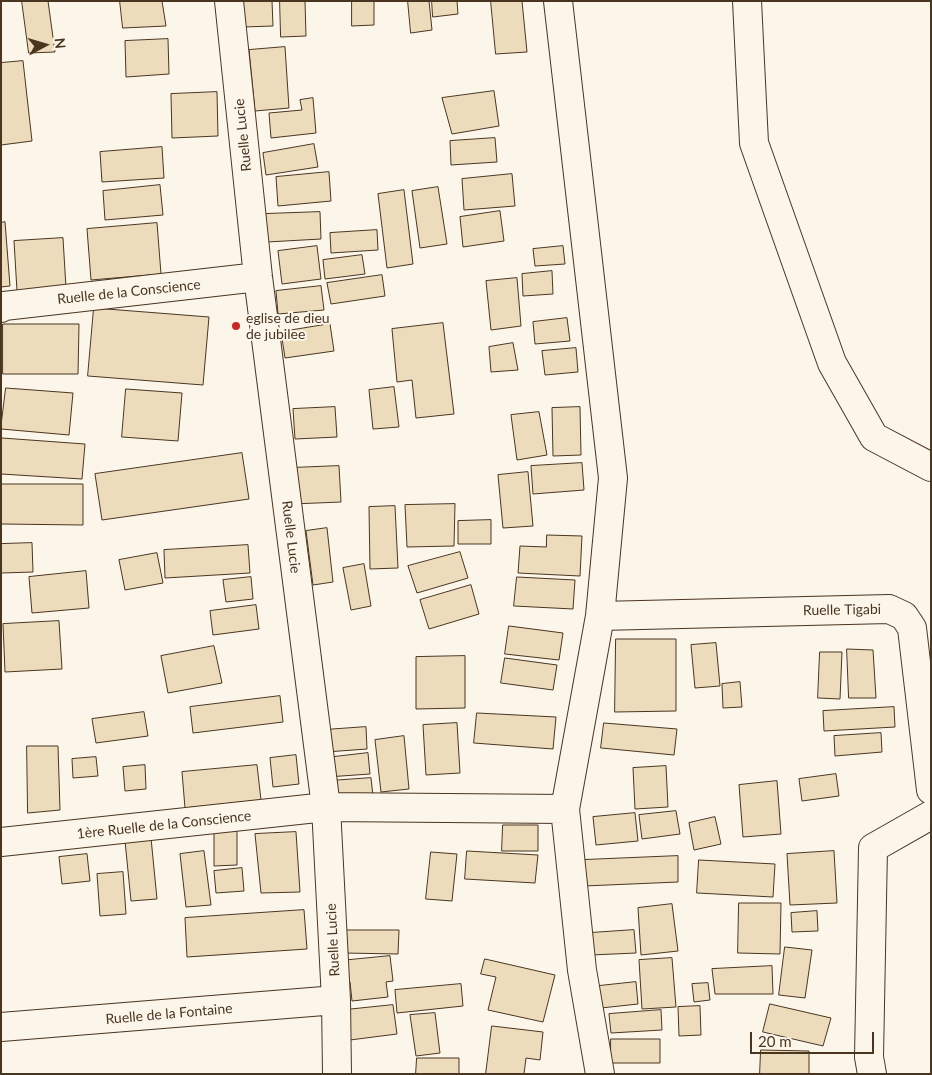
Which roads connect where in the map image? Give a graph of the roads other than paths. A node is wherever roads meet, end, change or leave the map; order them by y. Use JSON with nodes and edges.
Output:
{"nodes":[{"id":1,"x":230,"y":1,"type":"edge"},
{"id":2,"x":558,"y":1,"type":"edge"},
{"id":3,"x":747,"y":1,"type":"edge"},
{"id":4,"x":258,"y":277,"type":"junction"},
{"id":5,"x":1,"y":308,"type":"edge"},
{"id":6,"x":931,"y":467,"type":"edge"},
{"id":7,"x":600,"y":616,"type":"junction"},
{"id":8,"x":931,"y":790,"type":"edge"},
{"id":9,"x":326,"y":807,"type":"junction"},
{"id":10,"x":565,"y":810,"type":"junction"},
{"id":11,"x":931,"y":815,"type":"edge"},
{"id":12,"x":1,"y":842,"type":"edge"},
{"id":13,"x":336,"y":1000,"type":"junction"},
{"id":14,"x":1,"y":1028,"type":"edge"},
{"id":15,"x":337,"y":1074,"type":"edge"},
{"id":16,"x":600,"y":1074,"type":"edge"},
{"id":17,"x":872,"y":1074,"type":"edge"}],
"edges":[{"from":1,"to":4,"type":"street","name":"Ruelle Lucie"},
{"from":2,"to":7,"type":"street"},
{"from":3,"to":6,"type":"street"},
{"from":4,"to":5,"type":"street","name":"Ruelle de la Conscience"},
{"from":4,"to":9,"type":"street","name":"Ruelle Lucie"},
{"from":7,"to":8,"type":"street","name":"Ruelle Tigabi"},
{"from":7,"to":10,"type":"street"},
{"from":9,"to":10,"type":"street","name":"1ère Ruelle de la Conscience"},
{"from":9,"to":12,"type":"street","name":"1ère Ruelle de la Conscience"},
{"from":9,"to":13,"type":"street","name":"Ruelle Lucie"},
{"from":10,"to":16,"type":"street"},
{"from":11,"to":17,"type":"street"},
{"from":13,"to":14,"type":"street","name":"Ruelle de la Fontaine"},
{"from":13,"to":15,"type":"street","name":"Ruelle Lucie"}]}
